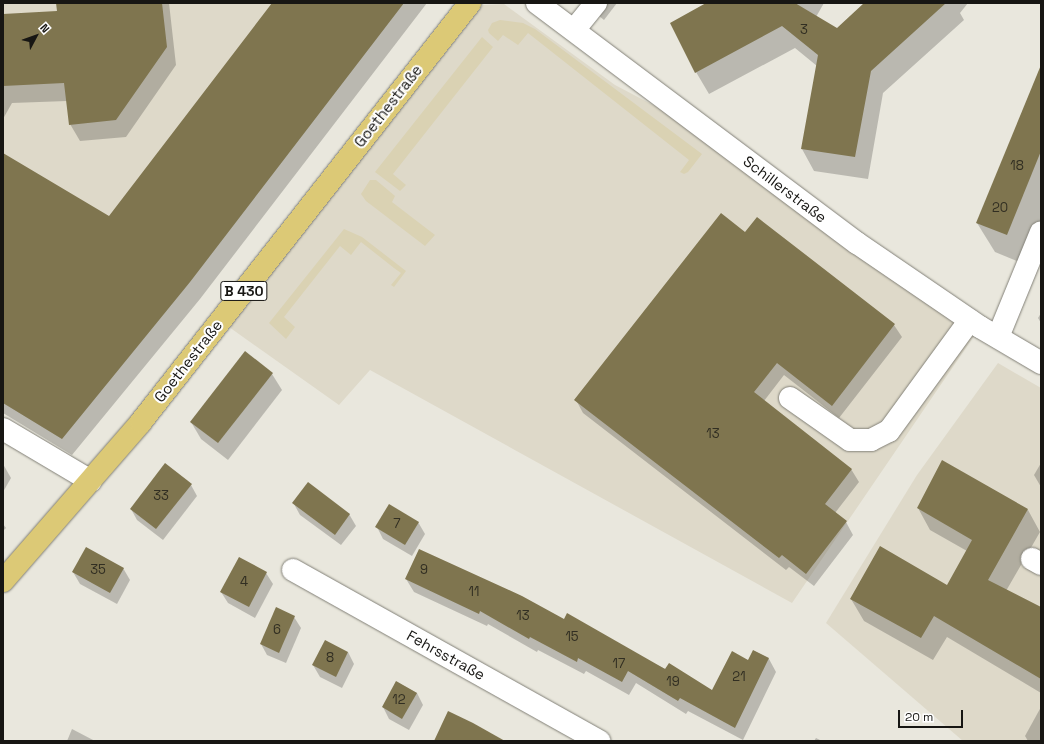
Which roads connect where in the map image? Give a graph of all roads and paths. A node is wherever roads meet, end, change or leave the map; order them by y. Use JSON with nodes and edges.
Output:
{"nodes":[{"id":1,"x":470,"y":3,"type":"edge"},
{"id":2,"x":537,"y":3,"type":"edge"},
{"id":3,"x":596,"y":3,"type":"edge"},
{"id":4,"x":574,"y":30,"type":"junction"},
{"id":5,"x":1041,"y":232,"type":"edge"},
{"id":6,"x":970,"y":320,"type":"junction"},
{"id":7,"x":998,"y":337,"type":"junction"},
{"id":8,"x":1041,"y":363,"type":"edge"},
{"id":9,"x":790,"y":398,"type":"dead end"},
{"id":10,"x":3,"y":429,"type":"edge"},
{"id":11,"x":91,"y":481,"type":"junction"},
{"id":12,"x":293,"y":570,"type":"dead end"},
{"id":13,"x":3,"y":581,"type":"edge"},
{"id":14,"x":599,"y":741,"type":"edge"}],
"edges":[{"from":1,"to":11,"type":"main road","name":"Goethestraße","number":"B 430"},
{"from":2,"to":4,"type":"street","name":"Schillerstraße"},
{"from":3,"to":4,"type":"street"},
{"from":4,"to":6,"type":"street","name":"Schillerstraße"},
{"from":5,"to":7,"type":"street"},
{"from":6,"to":7,"type":"street","name":"Schillerstraße"},
{"from":6,"to":9,"type":"street"},
{"from":7,"to":8,"type":"street","name":"Schillerstraße"},
{"from":10,"to":11,"type":"street"},
{"from":11,"to":13,"type":"main road","name":"Goethestraße","number":"B 430"},
{"from":12,"to":14,"type":"street","name":"Fehrsstraße"}]}
